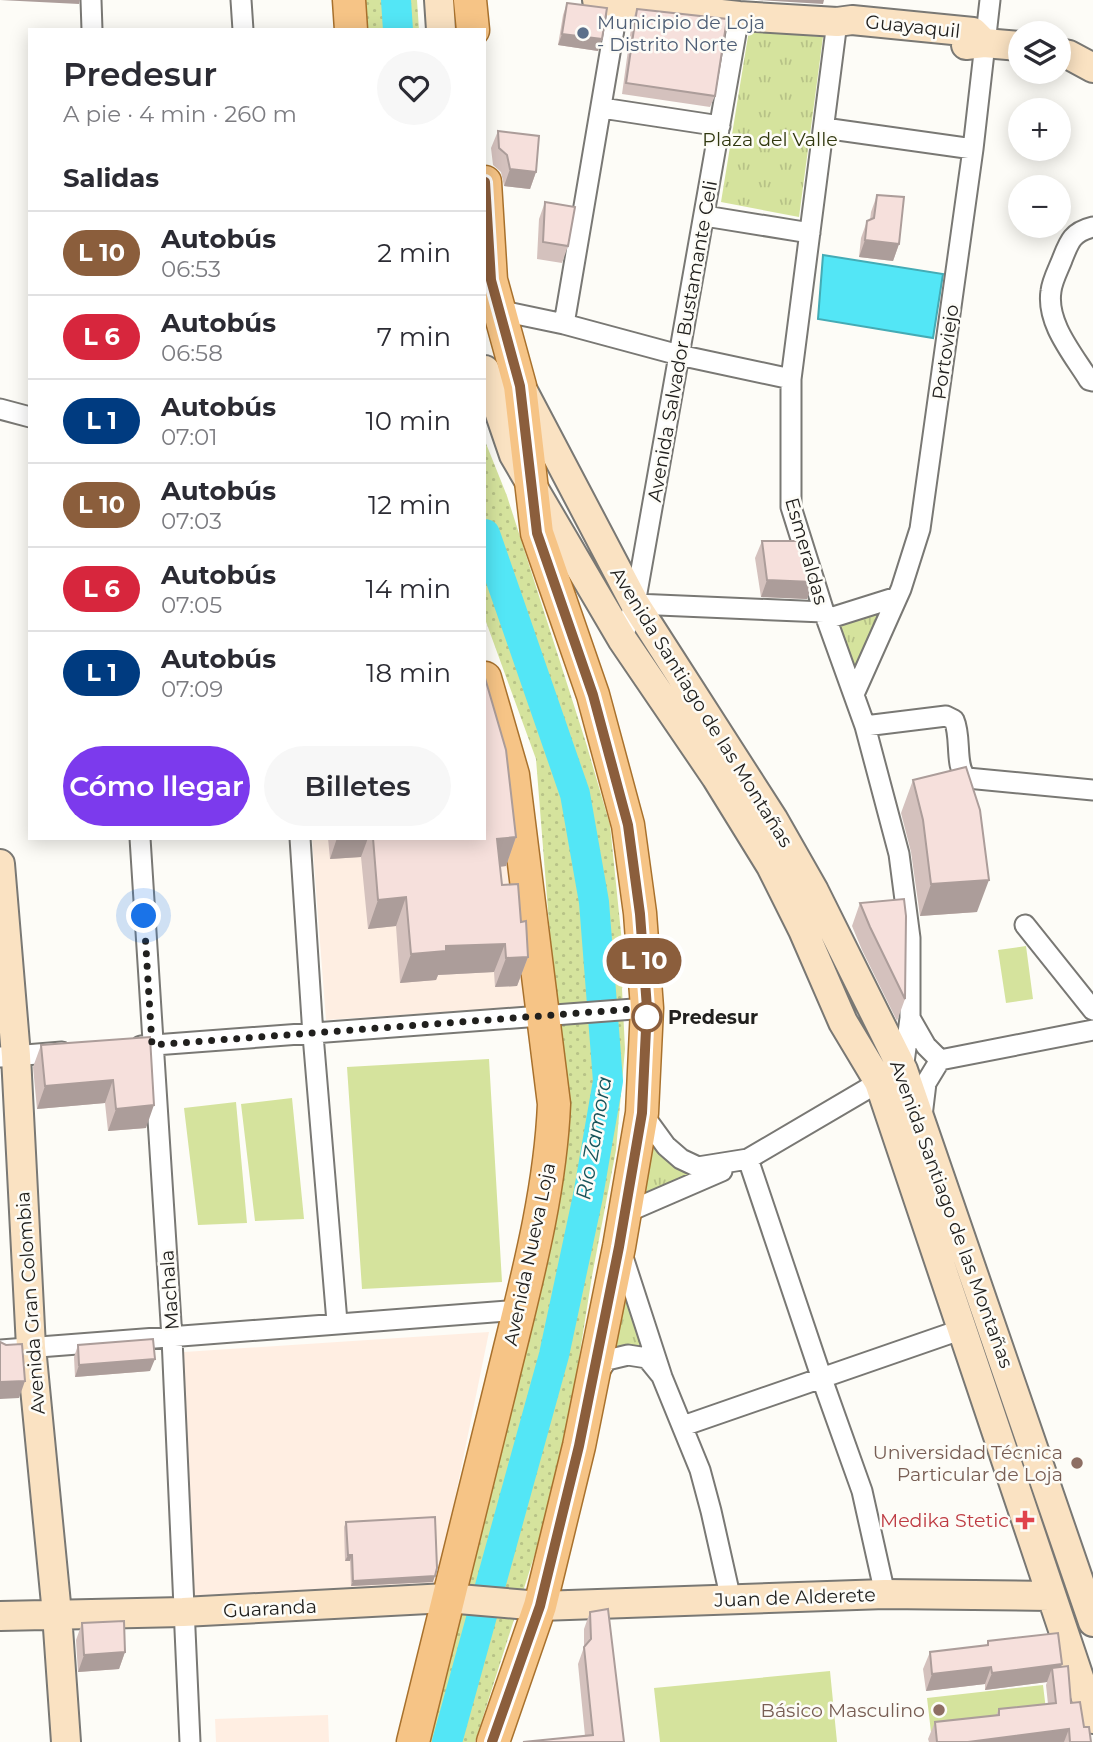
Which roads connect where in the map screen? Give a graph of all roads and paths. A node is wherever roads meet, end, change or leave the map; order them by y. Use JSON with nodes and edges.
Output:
{"nodes":[{"id":1,"x":92,"y":0,"type":"edge"},
{"id":2,"x":241,"y":0,"type":"edge"},
{"id":3,"x":349,"y":0,"type":"edge"},
{"id":4,"x":439,"y":0,"type":"edge"},
{"id":5,"x":470,"y":0,"type":"edge"},
{"id":6,"x":990,"y":0,"type":"edge"},
{"id":7,"x":612,"y":1,"type":"edge"},
{"id":8,"x":740,"y":8,"type":"edge"},
{"id":9,"x":837,"y":22,"type":"junction"},
{"id":10,"x":92,"y":28,"type":"edge"},
{"id":11,"x":243,"y":28,"type":"edge"},
{"id":12,"x":351,"y":28,"type":"edge"},
{"id":13,"x":441,"y":28,"type":"edge"},
{"id":14,"x":472,"y":28,"type":"edge"},
{"id":15,"x":984,"y":43,"type":"junction"},
{"id":16,"x":1008,"y":45,"type":"edge"},
{"id":17,"x":1071,"y":56,"type":"edge"},
{"id":18,"x":1093,"y":68,"type":"edge"},
{"id":19,"x":602,"y":108,"type":"junction"},
{"id":20,"x":720,"y":126,"type":"junction"},
{"id":21,"x":824,"y":128,"type":"junction"},
{"id":22,"x":973,"y":149,"type":"junction"},
{"id":23,"x":486,"y":198,"type":"edge"},
{"id":24,"x":705,"y":216,"type":"junction"},
{"id":25,"x":1093,"y":227,"type":"edge"},
{"id":26,"x":810,"y":233,"type":"junction"},
{"id":27,"x":491,"y":309,"type":"edge"},
{"id":28,"x":564,"y":324,"type":"junction"},
{"id":29,"x":679,"y":355,"type":"junction"},
{"id":30,"x":486,"y":373,"type":"edge"},
{"id":31,"x":791,"y":379,"type":"junction"},
{"id":32,"x":1093,"y":381,"type":"edge"},
{"id":33,"x":520,"y":386,"type":"junction"},
{"id":34,"x":0,"y":409,"type":"edge"},
{"id":35,"x":28,"y":416,"type":"edge"},
{"id":36,"x":531,"y":484,"type":"junction"},
{"id":37,"x":897,"y":597,"type":"junction"},
{"id":38,"x":635,"y":604,"type":"junction"},
{"id":39,"x":825,"y":616,"type":"junction"},
{"id":40,"x":622,"y":639,"type":"junction"},
{"id":41,"x":486,"y":681,"type":"edge"},
{"id":42,"x":855,"y":692,"type":"junction"},
{"id":43,"x":865,"y":726,"type":"junction"},
{"id":44,"x":1093,"y":790,"type":"edge"},
{"id":45,"x":140,"y":840,"type":"edge"},
{"id":46,"x":300,"y":840,"type":"edge"},
{"id":47,"x":0,"y":864,"type":"edge"},
{"id":48,"x":1026,"y":925,"type":"dead end"},
{"id":49,"x":640,"y":1008,"type":"junction"},
{"id":50,"x":1093,"y":1010,"type":"edge"},
{"id":51,"x":551,"y":1015,"type":"junction"},
{"id":52,"x":909,"y":1018,"type":"junction"},
{"id":53,"x":1093,"y":1030,"type":"edge"},
{"id":54,"x":313,"y":1035,"type":"junction"},
{"id":55,"x":152,"y":1045,"type":"junction"},
{"id":56,"x":125,"y":1047,"type":"edge"},
{"id":57,"x":84,"y":1051,"type":"edge"},
{"id":58,"x":8,"y":1056,"type":"edge"},
{"id":59,"x":940,"y":1060,"type":"junction"},
{"id":60,"x":891,"y":1076,"type":"junction"},
{"id":61,"x":642,"y":1113,"type":"junction"},
{"id":62,"x":922,"y":1121,"type":"junction"},
{"id":63,"x":748,"y":1159,"type":"junction"},
{"id":64,"x":625,"y":1213,"type":"junction"},
{"id":65,"x":619,"y":1247,"type":"junction"},
{"id":66,"x":519,"y":1310,"type":"junction"},
{"id":67,"x":337,"y":1322,"type":"junction"},
{"id":68,"x":960,"y":1330,"type":"junction"},
{"id":69,"x":172,"y":1338,"type":"junction"},
{"id":70,"x":30,"y":1348,"type":"junction"},
{"id":71,"x":0,"y":1350,"type":"edge"},
{"id":72,"x":662,"y":1377,"type":"junction"},
{"id":73,"x":822,"y":1379,"type":"junction"},
{"id":74,"x":590,"y":1384,"type":"junction"},
{"id":75,"x":683,"y":1426,"type":"junction"},
{"id":76,"x":885,"y":1594,"type":"junction"},
{"id":77,"x":1050,"y":1596,"type":"junction"},
{"id":78,"x":447,"y":1598,"type":"junction"},
{"id":79,"x":731,"y":1600,"type":"junction"},
{"id":80,"x":540,"y":1606,"type":"junction"},
{"id":81,"x":183,"y":1612,"type":"junction"},
{"id":82,"x":57,"y":1614,"type":"junction"},
{"id":83,"x":0,"y":1616,"type":"edge"},
{"id":84,"x":1093,"y":1622,"type":"edge"},
{"id":85,"x":1093,"y":1719,"type":"edge"},
{"id":86,"x":66,"y":1742,"type":"edge"},
{"id":87,"x":190,"y":1742,"type":"edge"},
{"id":88,"x":413,"y":1742,"type":"edge"},
{"id":89,"x":493,"y":1742,"type":"edge"}],
"edges":[{"from":1,"to":10,"type":"street"},
{"from":2,"to":11,"type":"street"},
{"from":3,"to":12,"type":"main road"},
{"from":4,"to":13,"type":"main road"},
{"from":5,"to":14,"type":"main road"},
{"from":6,"to":15,"type":"street","name":"Portoviejo"},
{"from":7,"to":8,"type":"main road","name":"Guayaquil"},
{"from":7,"to":19,"type":"street"},
{"from":8,"to":9,"type":"main road","name":"Guayaquil"},
{"from":8,"to":20,"type":"street","name":"Avenida Salvador Bustamante Celi"},
{"from":9,"to":15,"type":"main road","name":"Guayaquil"},
{"from":9,"to":21,"type":"street","name":"Esmeraldas"},
{"from":15,"to":16,"type":"main road","name":"Guayaquil"},
{"from":15,"to":22,"type":"street","name":"Portoviejo"},
{"from":17,"to":18,"type":"main road"},
{"from":19,"to":20,"type":"street"},
{"from":19,"to":28,"type":"street"},
{"from":20,"to":24,"type":"street","name":"Avenida Salvador Bustamante Celi"},
{"from":21,"to":22,"type":"street"},
{"from":21,"to":26,"type":"street","name":"Esmeraldas"},
{"from":22,"to":37,"type":"street","name":"Portoviejo"},
{"from":23,"to":27,"type":"main road"},
{"from":24,"to":26,"type":"street"},
{"from":24,"to":29,"type":"street","name":"Avenida Salvador Bustamante Celi"},
{"from":25,"to":32,"type":"street"},
{"from":26,"to":31,"type":"street","name":"Esmeraldas"},
{"from":27,"to":28,"type":"street"},
{"from":27,"to":33,"type":"main road"},
{"from":28,"to":29,"type":"street"},
{"from":29,"to":31,"type":"street"},
{"from":29,"to":38,"type":"street","name":"Avenida Salvador Bustamante Celi"},
{"from":30,"to":36,"type":"main road","name":"Avenida Santiago de las Montañas"},
{"from":31,"to":39,"type":"street","name":"Esmeraldas"},
{"from":33,"to":36,"type":"main road"},
{"from":33,"to":38,"type":"main road","name":"Avenida Santiago de las Montañas"},
{"from":34,"to":35,"type":"street"},
{"from":36,"to":40,"type":"main road","name":"Avenida Santiago de las Montañas"},
{"from":36,"to":49,"type":"main road"},
{"from":37,"to":39,"type":"street"},
{"from":37,"to":42,"type":"street","name":"Portoviejo"},
{"from":38,"to":39,"type":"street"},
{"from":38,"to":40,"type":"street","name":"Avenida Salvador Bustamante Celi"},
{"from":38,"to":60,"type":"main road","name":"Avenida Santiago de las Montañas"},
{"from":39,"to":42,"type":"street","name":"Esmeraldas"},
{"from":40,"to":60,"type":"main road","name":"Avenida Santiago de las Montañas"},
{"from":41,"to":51,"type":"main road","name":"Avenida Nueva Loja"},
{"from":42,"to":43,"type":"street","name":"Esmeraldas"},
{"from":43,"to":44,"type":"street"},
{"from":43,"to":52,"type":"street","name":"Esmeraldas"},
{"from":45,"to":55,"type":"street","name":"Machala"},
{"from":46,"to":54,"type":"street"},
{"from":47,"to":58,"type":"main road","name":"Avenida Gran Colombia"},
{"from":48,"to":50,"type":"street"},
{"from":49,"to":51,"type":"street"},
{"from":49,"to":61,"type":"main road"},
{"from":51,"to":54,"type":"street"},
{"from":51,"to":66,"type":"main road","name":"Avenida Nueva Loja"},
{"from":52,"to":59,"type":"street"},
{"from":52,"to":60,"type":"street","name":"Esmeraldas"},
{"from":53,"to":59,"type":"street"},
{"from":54,"to":55,"type":"street"},
{"from":54,"to":67,"type":"street"},
{"from":55,"to":56,"type":"street"},
{"from":55,"to":69,"type":"street","name":"Machala"},
{"from":57,"to":58,"type":"street"},
{"from":58,"to":70,"type":"main road","name":"Avenida Gran Colombia"},
{"from":59,"to":62,"type":"street"},
{"from":60,"to":62,"type":"main road","name":"Avenida Santiago de las Montañas"},
{"from":60,"to":63,"type":"street"},
{"from":60,"to":68,"type":"main road","name":"Avenida Santiago de las Montañas"},
{"from":61,"to":63,"type":"street"},
{"from":61,"to":64,"type":"main road"},
{"from":62,"to":84,"type":"main road","name":"Avenida Santiago de las Montañas"},
{"from":63,"to":64,"type":"street"},
{"from":63,"to":73,"type":"street"},
{"from":64,"to":65,"type":"main road"},
{"from":65,"to":72,"type":"street"},
{"from":65,"to":74,"type":"main road"},
{"from":66,"to":67,"type":"street"},
{"from":66,"to":78,"type":"main road","name":"Avenida Nueva Loja"},
{"from":67,"to":69,"type":"street"},
{"from":68,"to":73,"type":"street"},
{"from":68,"to":77,"type":"main road","name":"Avenida Santiago de las Montañas"},
{"from":69,"to":70,"type":"street"},
{"from":69,"to":81,"type":"street","name":"Machala"},
{"from":70,"to":71,"type":"street"},
{"from":70,"to":82,"type":"main road","name":"Avenida Gran Colombia"},
{"from":72,"to":74,"type":"street"},
{"from":72,"to":75,"type":"street"},
{"from":73,"to":75,"type":"street"},
{"from":73,"to":76,"type":"street"},
{"from":74,"to":80,"type":"main road"},
{"from":75,"to":79,"type":"street"},
{"from":76,"to":77,"type":"main road","name":"Juan de Alderete"},
{"from":76,"to":79,"type":"main road","name":"Juan de Alderete"},
{"from":77,"to":85,"type":"main road","name":"Avenida Santiago de las Montañas"},
{"from":78,"to":80,"type":"main road","name":"Guaranda"},
{"from":78,"to":81,"type":"main road","name":"Guaranda"},
{"from":78,"to":88,"type":"main road","name":"Avenida Nueva Loja"},
{"from":79,"to":80,"type":"main road","name":"Juan de Alderete"},
{"from":80,"to":89,"type":"main road"},
{"from":81,"to":82,"type":"main road","name":"Guaranda"},
{"from":81,"to":87,"type":"street","name":"Machala"},
{"from":82,"to":83,"type":"main road","name":"Guaranda"},
{"from":82,"to":86,"type":"main road","name":"Avenida Gran Colombia"}]}
